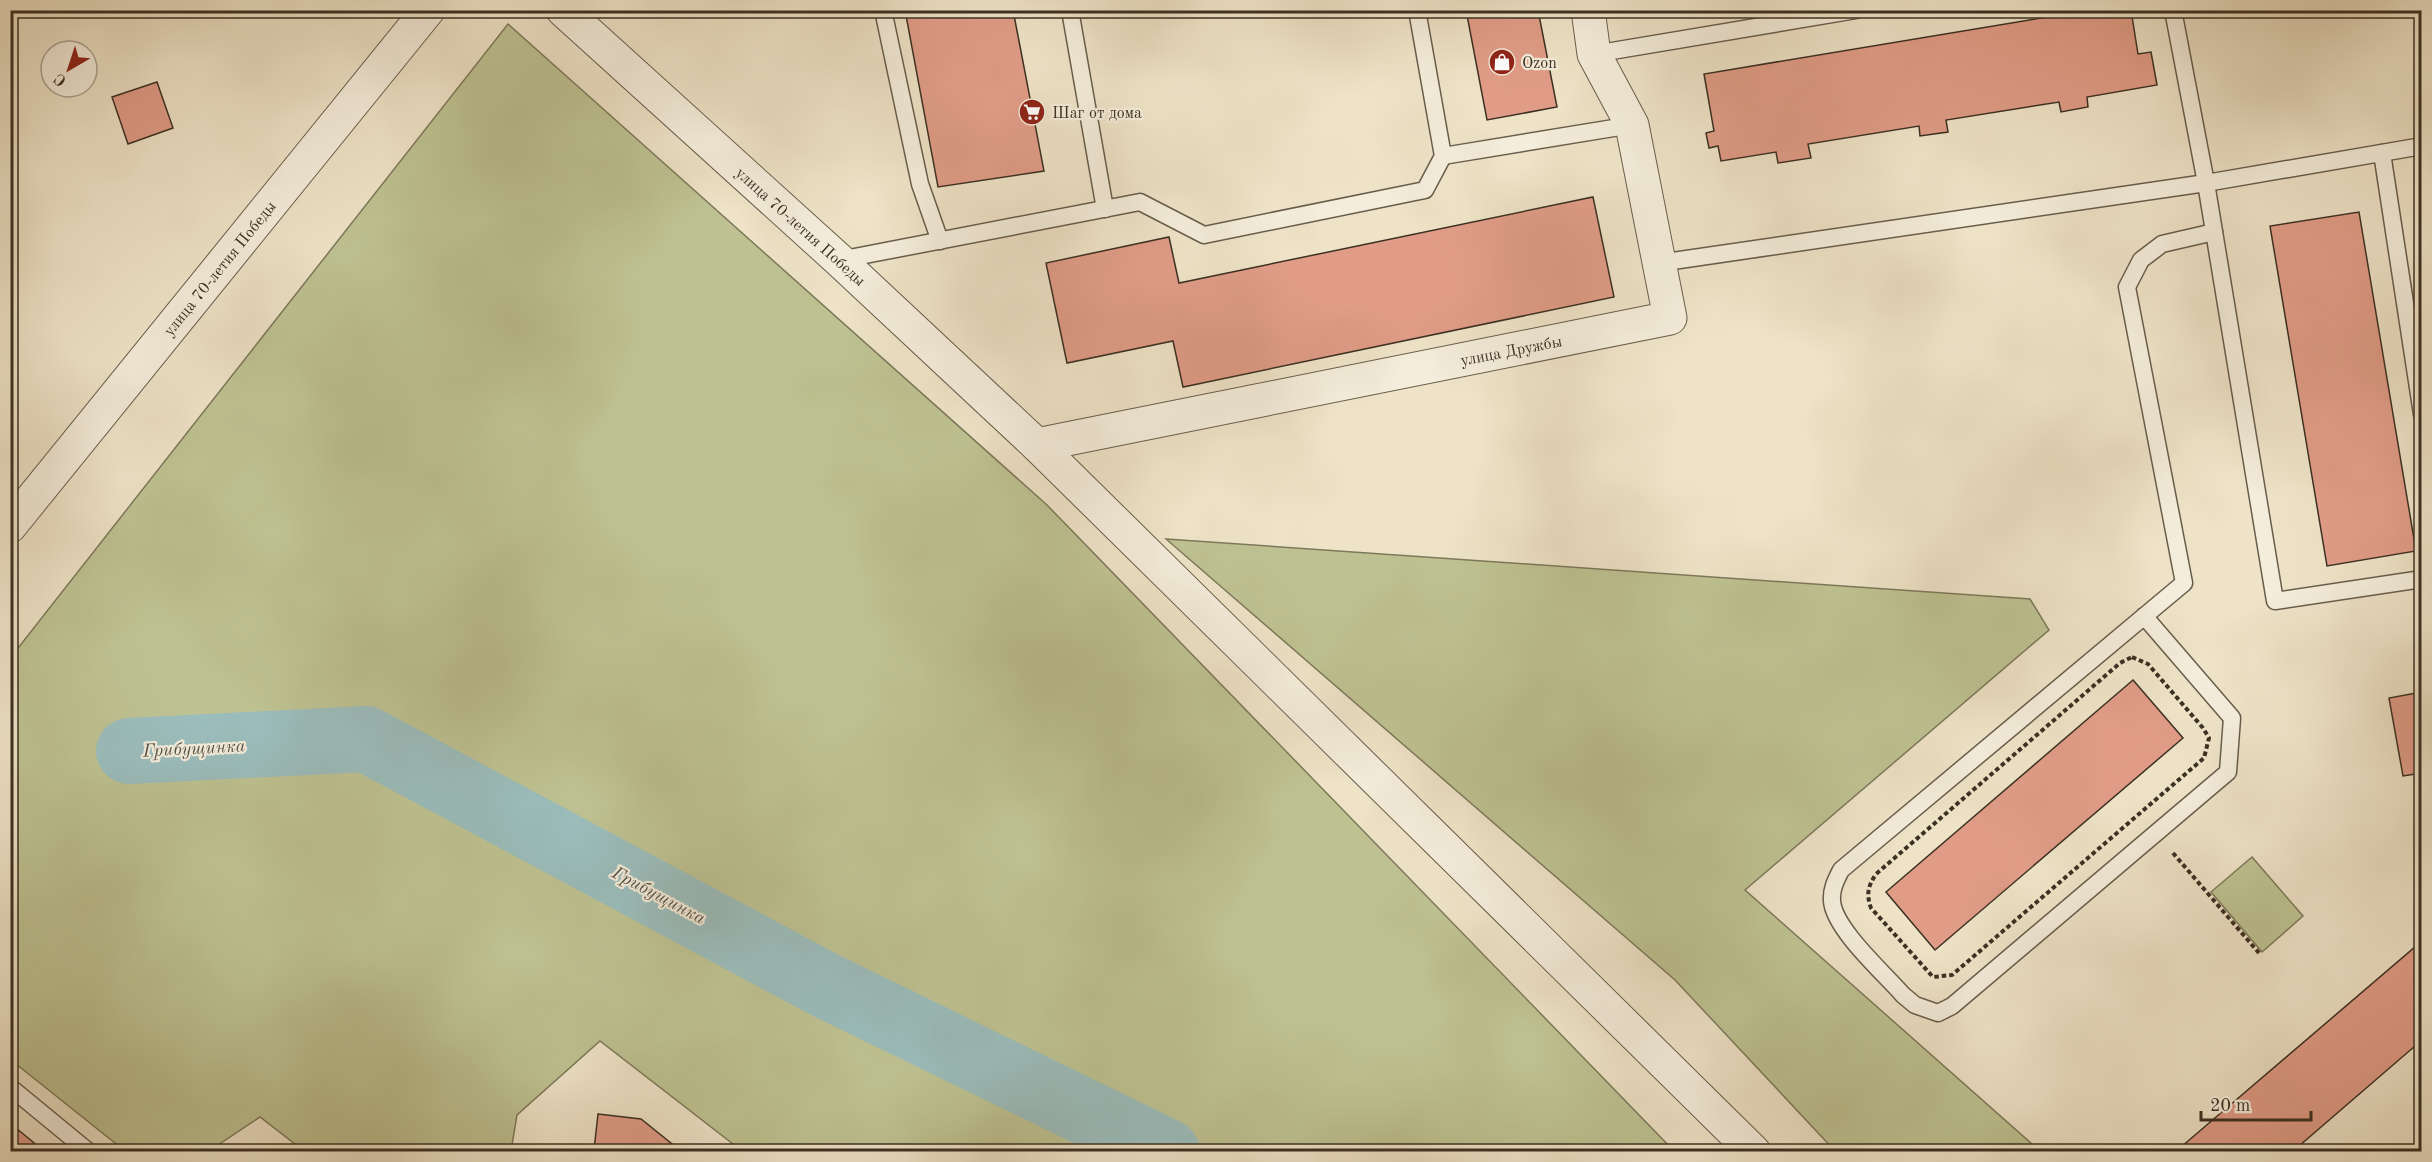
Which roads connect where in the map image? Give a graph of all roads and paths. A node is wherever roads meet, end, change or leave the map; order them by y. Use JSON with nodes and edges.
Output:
{"nodes":[{"id":1,"x":428,"y":10,"type":"edge"},
{"id":2,"x":563,"y":10,"type":"edge"},
{"id":3,"x":883,"y":10,"type":"edge"},
{"id":4,"x":1070,"y":10,"type":"edge"},
{"id":5,"x":1417,"y":10,"type":"edge"},
{"id":6,"x":1588,"y":10,"type":"edge"},
{"id":7,"x":1856,"y":10,"type":"edge"},
{"id":8,"x":2173,"y":10,"type":"edge"},
{"id":9,"x":1594,"y":54,"type":"junction"},
{"id":10,"x":1632,"y":125,"type":"junction"},
{"id":11,"x":2421,"y":146,"type":"edge"},
{"id":12,"x":2382,"y":153,"type":"junction"},
{"id":13,"x":1443,"y":156,"type":"junction"},
{"id":14,"x":2206,"y":183,"type":"junction"},
{"id":15,"x":1105,"y":209,"type":"junction"},
{"id":16,"x":2214,"y":232,"type":"junction"},
{"id":17,"x":940,"y":241,"type":"junction"},
{"id":18,"x":839,"y":260,"type":"junction"},
{"id":19,"x":1659,"y":263,"type":"junction"},
{"id":20,"x":2421,"y":414,"type":"edge"},
{"id":21,"x":1037,"y":445,"type":"junction"},
{"id":22,"x":10,"y":526,"type":"edge"},
{"id":23,"x":2421,"y":579,"type":"edge"},
{"id":24,"x":2144,"y":616,"type":"junction"},
{"id":25,"x":2139,"y":814,"type":"junction"},
{"id":26,"x":2156,"y":833,"type":"junction"},
{"id":27,"x":2259,"y":953,"type":"dead end"},
{"id":28,"x":10,"y":1088,"type":"edge"},
{"id":29,"x":89,"y":1152,"type":"edge"},
{"id":30,"x":1754,"y":1152,"type":"edge"}],
"edges":[{"from":1,"to":22,"type":"street","name":"улица 70-летия Победы"},
{"from":2,"to":18,"type":"street","name":"улица 70-летия Победы"},
{"from":3,"to":17,"type":"lane"},
{"from":4,"to":15,"type":"lane"},
{"from":5,"to":13,"type":"lane"},
{"from":6,"to":9,"type":"street","name":"улица Дружбы"},
{"from":7,"to":9,"type":"lane"},
{"from":8,"to":14,"type":"lane"},
{"from":9,"to":10,"type":"street","name":"улица Дружбы"},
{"from":10,"to":13,"type":"lane"},
{"from":10,"to":19,"type":"street","name":"улица Дружбы"},
{"from":11,"to":12,"type":"lane"},
{"from":12,"to":14,"type":"lane"},
{"from":12,"to":20,"type":"lane"},
{"from":13,"to":15,"type":"lane"},
{"from":14,"to":16,"type":"lane"},
{"from":14,"to":19,"type":"lane"},
{"from":15,"to":17,"type":"lane"},
{"from":16,"to":23,"type":"lane"},
{"from":16,"to":24,"type":"lane"},
{"from":17,"to":18,"type":"lane"},
{"from":18,"to":21,"type":"street","name":"улица 70-летия Победы"},
{"from":19,"to":21,"type":"street","name":"улица Дружбы"},
{"from":21,"to":30,"type":"street","name":"улица 70-летия Победы"},
{"from":24,"to":26,"type":"lane"},
{"from":24,"to":26,"type":"lane"},
{"from":25,"to":25,"type":"path"},
{"from":25,"to":26,"type":"path"},
{"from":26,"to":27,"type":"path"},
{"from":28,"to":29,"type":"lane"}]}
